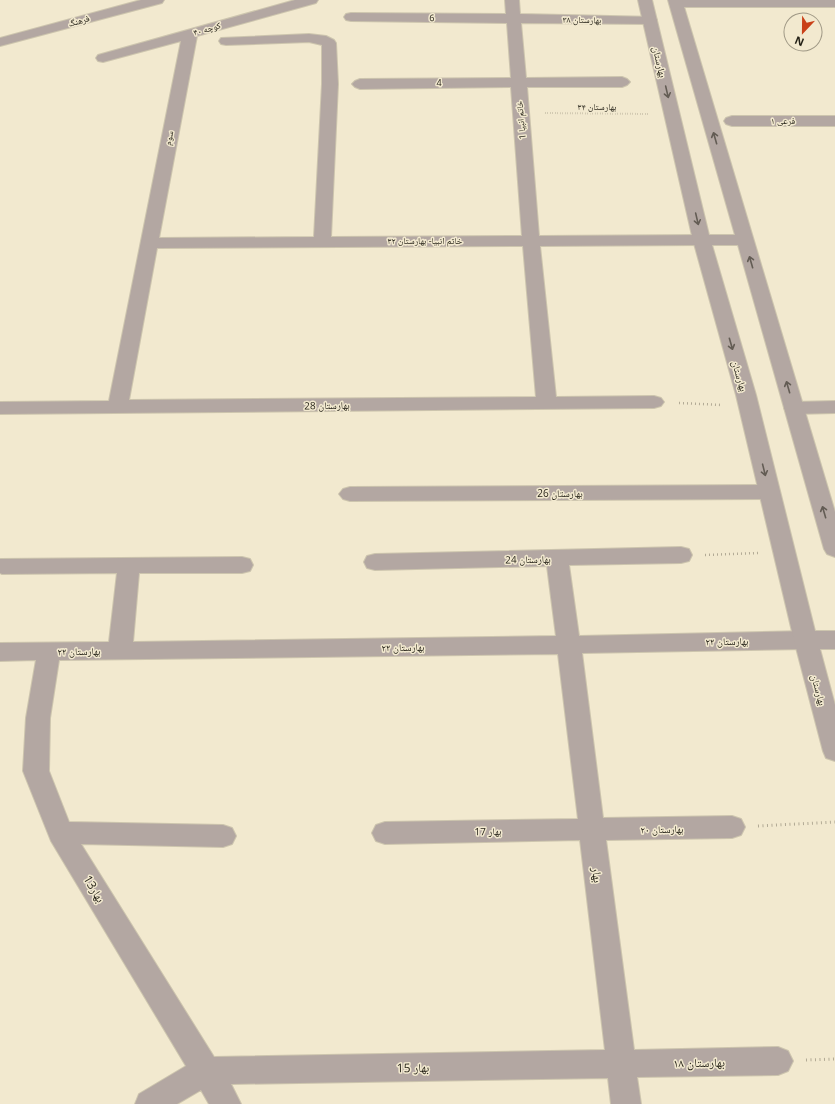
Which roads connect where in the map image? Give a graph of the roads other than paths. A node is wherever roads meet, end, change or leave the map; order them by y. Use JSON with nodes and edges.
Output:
{"nodes":[{"id":1,"x":157,"y":0,"type":"edge"},
{"id":2,"x":311,"y":0,"type":"edge"},
{"id":3,"x":512,"y":0,"type":"edge"},
{"id":4,"x":675,"y":2,"type":"edge"},
{"id":5,"x":835,"y":2,"type":"edge"},
{"id":6,"x":647,"y":8,"type":"edge"},
{"id":7,"x":351,"y":17,"type":"dead end"},
{"id":8,"x":513,"y":19,"type":"junction"},
{"id":9,"x":190,"y":34,"type":"junction"},
{"id":10,"x":226,"y":41,"type":"dead end"},
{"id":11,"x":0,"y":42,"type":"edge"},
{"id":12,"x":103,"y":58,"type":"dead end"},
{"id":13,"x":622,"y":82,"type":"dead end"},
{"id":14,"x":518,"y":83,"type":"junction"},
{"id":15,"x":360,"y":84,"type":"dead end"},
{"id":16,"x":732,"y":121,"type":"dead end"},
{"id":17,"x":835,"y":121,"type":"edge"},
{"id":18,"x":702,"y":240,"type":"junction"},
{"id":19,"x":745,"y":240,"type":"junction"},
{"id":20,"x":531,"y":241,"type":"junction"},
{"id":21,"x":322,"y":242,"type":"junction"},
{"id":22,"x":149,"y":243,"type":"junction"},
{"id":23,"x":654,"y":402,"type":"road end"},
{"id":24,"x":547,"y":403,"type":"junction"},
{"id":25,"x":118,"y":407,"type":"junction"},
{"id":26,"x":0,"y":408,"type":"edge"},
{"id":27,"x":794,"y":408,"type":"junction"},
{"id":28,"x":835,"y":408,"type":"edge"},
{"id":29,"x":769,"y":492,"type":"junction"},
{"id":30,"x":350,"y":494,"type":"dead end"},
{"id":31,"x":835,"y":549,"type":"edge"},
{"id":32,"x":681,"y":555,"type":"road end"},
{"id":33,"x":557,"y":558,"type":"junction"},
{"id":34,"x":375,"y":562,"type":"dead end"},
{"id":35,"x":130,"y":565,"type":"junction"},
{"id":36,"x":242,"y":565,"type":"dead end"},
{"id":37,"x":2,"y":566,"type":"dead end"},
{"id":38,"x":806,"y":640,"type":"junction"},
{"id":39,"x":835,"y":640,"type":"edge"},
{"id":40,"x":569,"y":645,"type":"junction"},
{"id":41,"x":120,"y":650,"type":"junction"},
{"id":42,"x":0,"y":652,"type":"edge"},
{"id":43,"x":49,"y":652,"type":"junction"},
{"id":44,"x":835,"y":751,"type":"edge"},
{"id":45,"x":732,"y":827,"type":"road end"},
{"id":46,"x":592,"y":830,"type":"junction"},
{"id":47,"x":60,"y":833,"type":"junction"},
{"id":48,"x":385,"y":833,"type":"dead end"},
{"id":49,"x":222,"y":836,"type":"dead end"},
{"id":50,"x":778,"y":1061,"type":"dead end"},
{"id":51,"x":621,"y":1064,"type":"junction"},
{"id":52,"x":205,"y":1071,"type":"junction"},
{"id":53,"x":150,"y":1104,"type":"edge"},
{"id":54,"x":226,"y":1104,"type":"edge"},
{"id":55,"x":626,"y":1104,"type":"edge"}],
"edges":[{"from":1,"to":11,"type":"street","name":"فرهنگ"},
{"from":2,"to":9,"type":"street","name":"کوچه ۴۰"},
{"from":3,"to":8,"type":"street","name":"خاتم انبیا 1"},
{"from":4,"to":5,"type":"street","name":"بهارستان ۳۸"},
{"from":4,"to":6,"type":"street","name":"بهارستان ۳۸"},
{"from":19,"to":4,"type":"street","one_way":true},
{"from":6,"to":8,"type":"street","name":"بهارستان ۳۸"},
{"from":6,"to":18,"type":"street","name":"بهارستان","one_way":true},
{"from":7,"to":8,"type":"street","name":"6"},
{"from":8,"to":14,"type":"street","name":"خاتم انبیا 1"},
{"from":9,"to":12,"type":"street","name":"کوچه ۴۰"},
{"from":9,"to":22,"type":"street","name":"سوم"},
{"from":10,"to":21,"type":"street"},
{"from":13,"to":14,"type":"street","name":"4"},
{"from":14,"to":15,"type":"street","name":"4"},
{"from":14,"to":20,"type":"street","name":"خاتم انبیا 1"},
{"from":16,"to":17,"type":"street","name":"فرعی ۱"},
{"from":18,"to":19,"type":"street","name":"خاتم انبیا- بهارستان ۳۲"},
{"from":18,"to":20,"type":"street","name":"خاتم انبیا- بهارستان ۳۲"},
{"from":18,"to":29,"type":"street","name":"بهارستان","one_way":true},
{"from":27,"to":19,"type":"street","one_way":true},
{"from":20,"to":21,"type":"street","name":"خاتم انبیا- بهارستان ۳۲"},
{"from":20,"to":24,"type":"street","name":"خاتم انبیا 1"},
{"from":21,"to":22,"type":"street","name":"خاتم انبیا- بهارستان ۳۲"},
{"from":22,"to":25,"type":"street","name":"سوم"},
{"from":23,"to":24,"type":"street","name":"بهارستان 28"},
{"from":24,"to":25,"type":"street","name":"بهارستان 28"},
{"from":25,"to":26,"type":"street","name":"بهارستان 28"},
{"from":27,"to":28,"type":"street"},
{"from":31,"to":27,"type":"street","one_way":true},
{"from":29,"to":30,"type":"street","name":"بهارستان 26"},
{"from":29,"to":38,"type":"street","name":"بهارستان"},
{"from":32,"to":33,"type":"street","name":"بهارستان 24"},
{"from":33,"to":34,"type":"street","name":"بهارستان 24"},
{"from":33,"to":40,"type":"street","name":"بهار"},
{"from":35,"to":36,"type":"street"},
{"from":35,"to":37,"type":"street"},
{"from":35,"to":41,"type":"street"},
{"from":38,"to":39,"type":"street","name":"بهارستان ۲۲"},
{"from":38,"to":40,"type":"street","name":"بهارستان ۲۲"},
{"from":38,"to":44,"type":"street","name":"بهارستان"},
{"from":40,"to":41,"type":"street","name":"بهارستان ۲۲"},
{"from":40,"to":46,"type":"street","name":"بهار"},
{"from":41,"to":43,"type":"street","name":"بهارستان ۲۲"},
{"from":42,"to":43,"type":"street","name":"بهارستان ۲۲"},
{"from":43,"to":47,"type":"street","name":"بهار13"},
{"from":45,"to":46,"type":"street","name":"بهارستان ۲۰"},
{"from":46,"to":48,"type":"street","name":"بهار 17"},
{"from":46,"to":51,"type":"street","name":"بهار"},
{"from":47,"to":49,"type":"street"},
{"from":47,"to":52,"type":"street","name":"بهار13"},
{"from":50,"to":51,"type":"street","name":"بهارستان ۱۸"},
{"from":51,"to":52,"type":"street","name":"بهار 15"},
{"from":51,"to":55,"type":"street","name":"بهار"},
{"from":52,"to":53,"type":"street"},
{"from":52,"to":54,"type":"street","name":"بهار13"}]}
